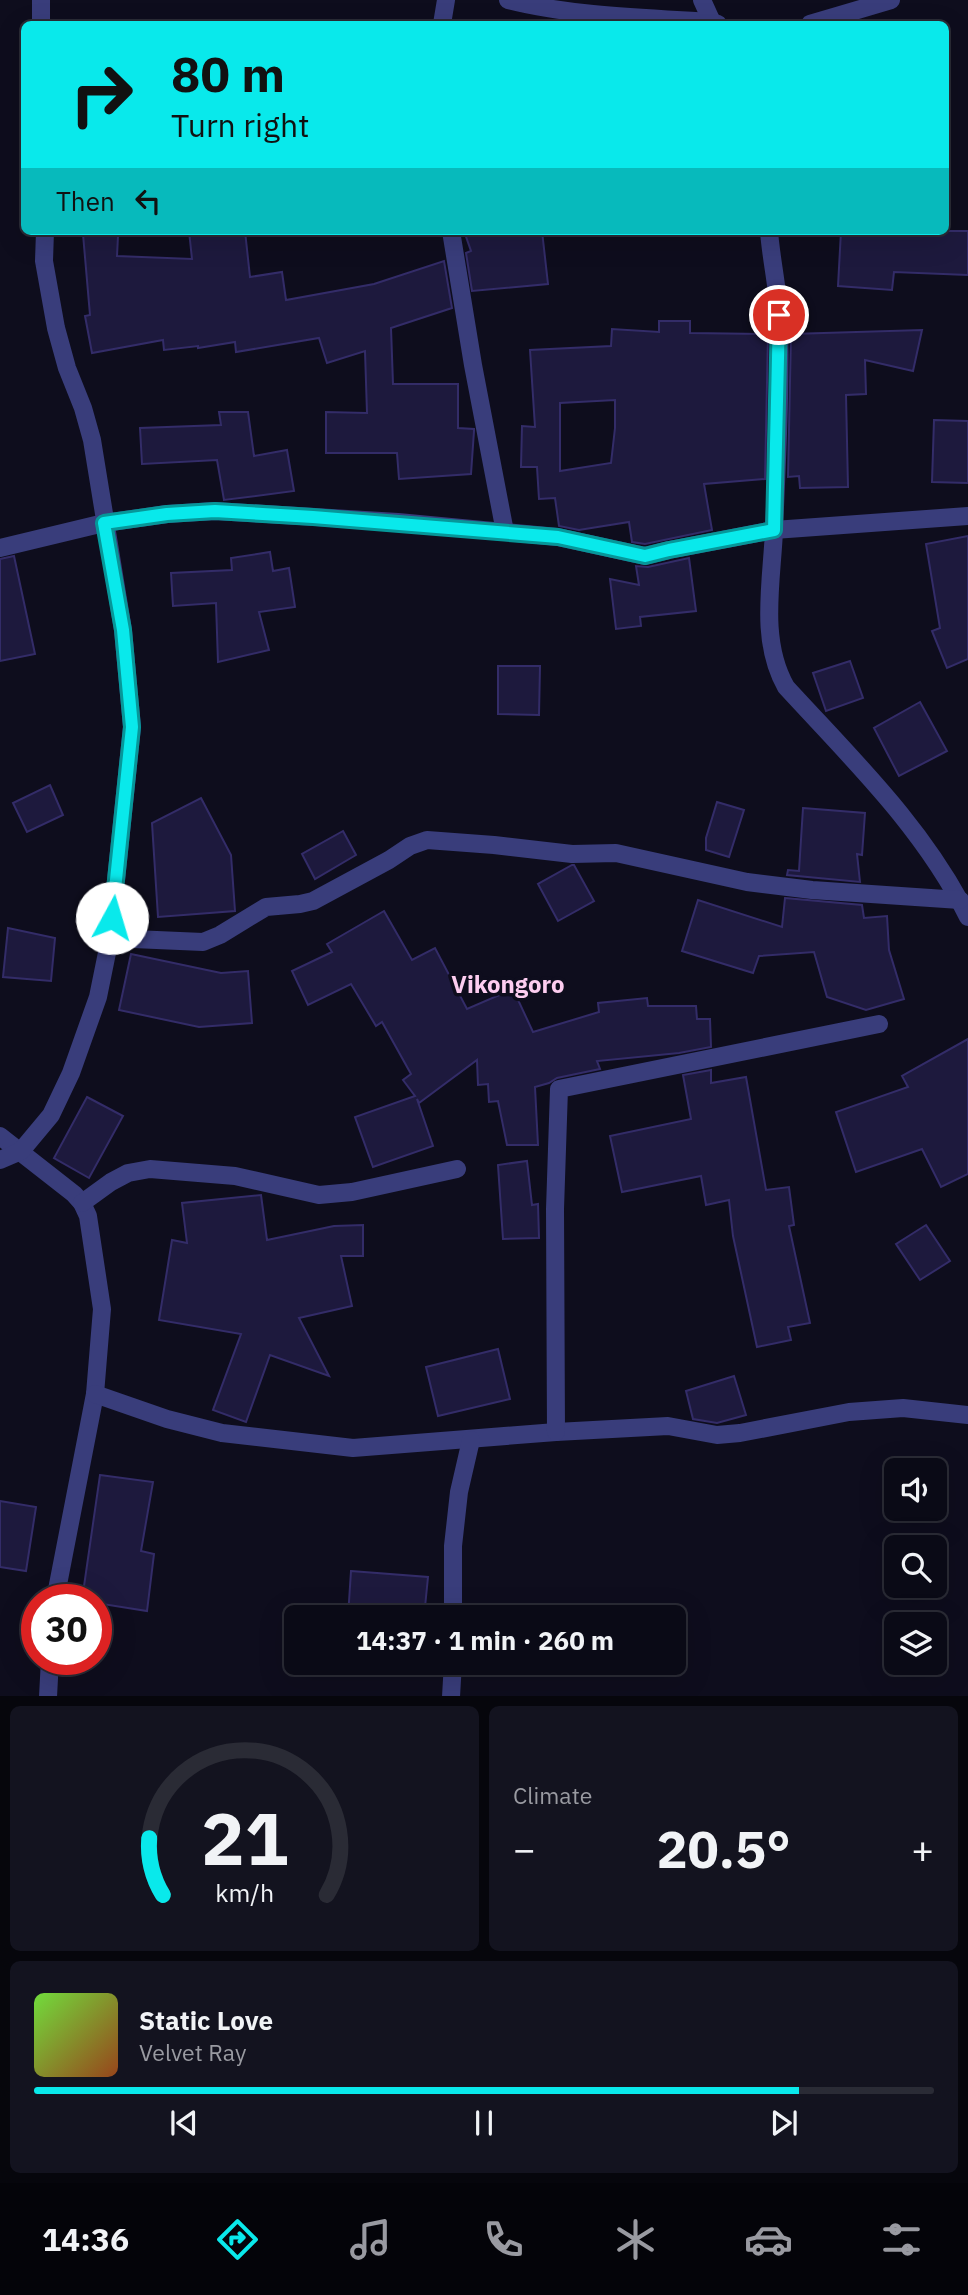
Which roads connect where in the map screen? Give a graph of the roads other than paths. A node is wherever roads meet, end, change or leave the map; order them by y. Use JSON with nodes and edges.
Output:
{"nodes":[{"id":1,"x":41,"y":0,"type":"edge"},
{"id":2,"x":446,"y":0,"type":"edge"},
{"id":3,"x":508,"y":0,"type":"edge"},
{"id":4,"x":702,"y":0,"type":"edge"},
{"id":5,"x":891,"y":0,"type":"edge"},
{"id":6,"x":41,"y":21,"type":"edge"},
{"id":7,"x":442,"y":21,"type":"edge"},
{"id":8,"x":690,"y":21,"type":"edge"},
{"id":9,"x":714,"y":21,"type":"edge"},
{"id":10,"x":820,"y":21,"type":"edge"},
{"id":11,"x":45,"y":235,"type":"edge"},
{"id":12,"x":452,"y":235,"type":"edge"},
{"id":13,"x":769,"y":235,"type":"edge"},
{"id":14,"x":968,"y":516,"type":"edge"},
{"id":15,"x":104,"y":523,"type":"junction"},
{"id":16,"x":774,"y":530,"type":"junction"},
{"id":17,"x":505,"y":532,"type":"junction"},
{"id":18,"x":0,"y":548,"type":"edge"},
{"id":19,"x":960,"y":900,"type":"junction"},
{"id":20,"x":968,"y":917,"type":"edge"},
{"id":21,"x":110,"y":938,"type":"junction"},
{"id":22,"x":879,"y":1024,"type":"dead end"},
{"id":23,"x":0,"y":1136,"type":"edge"},
{"id":24,"x":21,"y":1151,"type":"junction"},
{"id":25,"x":0,"y":1160,"type":"edge"},
{"id":26,"x":457,"y":1169,"type":"dead end"},
{"id":27,"x":82,"y":1203,"type":"junction"},
{"id":28,"x":94,"y":1394,"type":"junction"},
{"id":29,"x":968,"y":1415,"type":"edge"},
{"id":30,"x":556,"y":1432,"type":"junction"},
{"id":31,"x":471,"y":1440,"type":"junction"},
{"id":32,"x":58,"y":1584,"type":"edge"},
{"id":33,"x":453,"y":1605,"type":"edge"},
{"id":34,"x":49,"y":1675,"type":"edge"},
{"id":35,"x":452,"y":1675,"type":"edge"},
{"id":36,"x":48,"y":1696,"type":"edge"},
{"id":37,"x":451,"y":1696,"type":"edge"}],
"edges":[{"from":1,"to":6,"type":"street"},
{"from":2,"to":7,"type":"street"},
{"from":3,"to":8,"type":"street"},
{"from":4,"to":9,"type":"street"},
{"from":5,"to":10,"type":"street"},
{"from":11,"to":15,"type":"street"},
{"from":12,"to":17,"type":"street"},
{"from":13,"to":16,"type":"street"},
{"from":14,"to":16,"type":"street"},
{"from":15,"to":17,"type":"street"},
{"from":15,"to":18,"type":"street"},
{"from":15,"to":21,"type":"street"},
{"from":16,"to":17,"type":"street"},
{"from":16,"to":19,"type":"street"},
{"from":19,"to":20,"type":"street"},
{"from":19,"to":21,"type":"street"},
{"from":21,"to":24,"type":"street"},
{"from":22,"to":30,"type":"street"},
{"from":23,"to":24,"type":"street"},
{"from":24,"to":25,"type":"street"},
{"from":24,"to":27,"type":"street"},
{"from":26,"to":27,"type":"street"},
{"from":27,"to":28,"type":"street"},
{"from":28,"to":31,"type":"street"},
{"from":28,"to":32,"type":"street"},
{"from":29,"to":30,"type":"street"},
{"from":30,"to":31,"type":"street"},
{"from":31,"to":33,"type":"street"},
{"from":34,"to":36,"type":"street"},
{"from":35,"to":37,"type":"street"}]}
